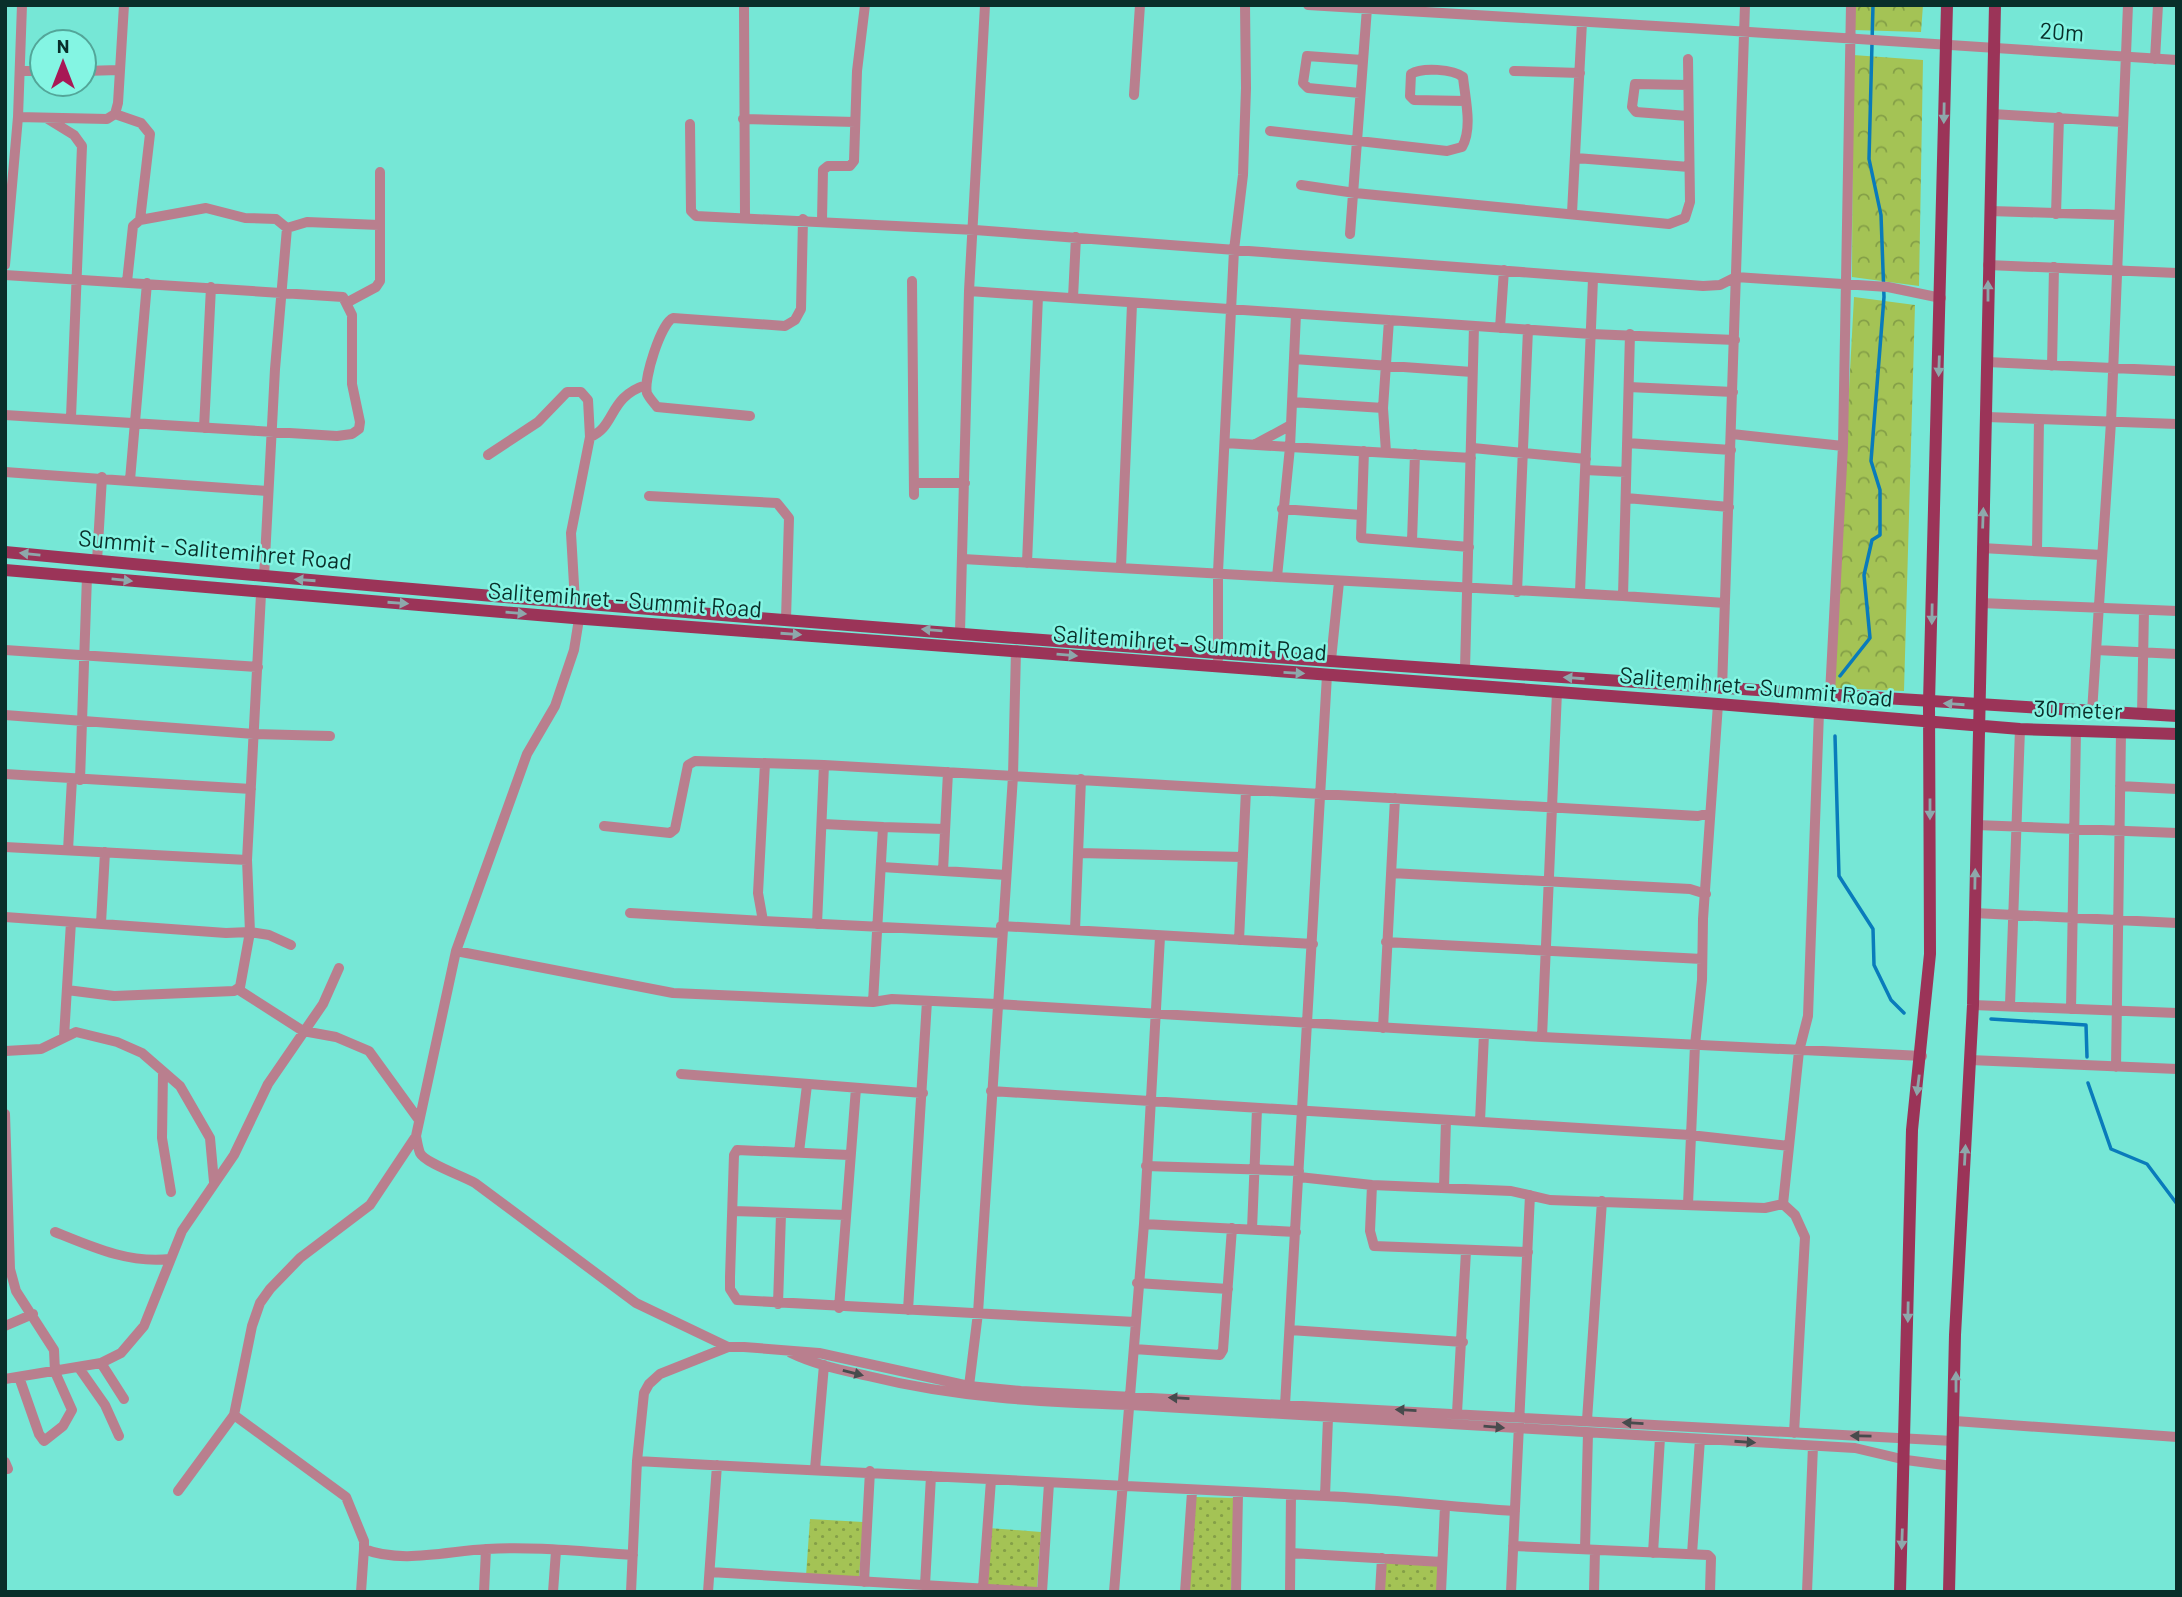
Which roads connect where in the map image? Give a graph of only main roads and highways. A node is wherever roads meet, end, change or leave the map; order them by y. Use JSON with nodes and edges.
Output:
{"nodes":[{"id":1,"x":1947,"y":5,"type":"edge"},
{"id":2,"x":1995,"y":5,"type":"edge"},
{"id":3,"x":5,"y":552,"type":"edge"},
{"id":4,"x":5,"y":570,"type":"edge"},
{"id":5,"x":581,"y":603,"type":"junction"},
{"id":6,"x":582,"y":619,"type":"junction"},
{"id":7,"x":1830,"y":694,"type":"joint"},
{"id":8,"x":1929,"y":702,"type":"junction"},
{"id":9,"x":1978,"y":705,"type":"junction"},
{"id":10,"x":2177,"y":716,"type":"edge"},
{"id":11,"x":1929,"y":723,"type":"junction"},
{"id":12,"x":1978,"y":725,"type":"junction"},
{"id":13,"x":2177,"y":734,"type":"edge"},
{"id":14,"x":1900,"y":1592,"type":"edge"},
{"id":15,"x":1948,"y":1592,"type":"edge"}],
"edges":[{"from":1,"to":8,"type":"main road","one_way":true},
{"from":9,"to":2,"type":"main road","one_way":true},
{"from":5,"to":3,"type":"main road","name":"Summit - Salitemihret Road","one_way":true},
{"from":4,"to":6,"type":"main road","name":"Salitemihret - Summit Road","one_way":true},
{"from":5,"to":6,"type":"main road"},
{"from":7,"to":5,"type":"main road","name":"Salitemihret - Summit Road","one_way":true},
{"from":6,"to":11,"type":"main road","name":"Salitemihret - Summit Road","one_way":true},
{"from":7,"to":8,"type":"main road","name":"30 meter"},
{"from":9,"to":8,"type":"main road","name":"30 meter","one_way":true},
{"from":8,"to":11,"type":"main road"},
{"from":9,"to":10,"type":"main road","name":"30 meter"},
{"from":9,"to":12,"type":"main road"},
{"from":11,"to":12,"type":"main road"},
{"from":11,"to":14,"type":"main road","one_way":true},
{"from":12,"to":13,"type":"main road","name":"30 meter"},
{"from":15,"to":12,"type":"main road","one_way":true}]}
